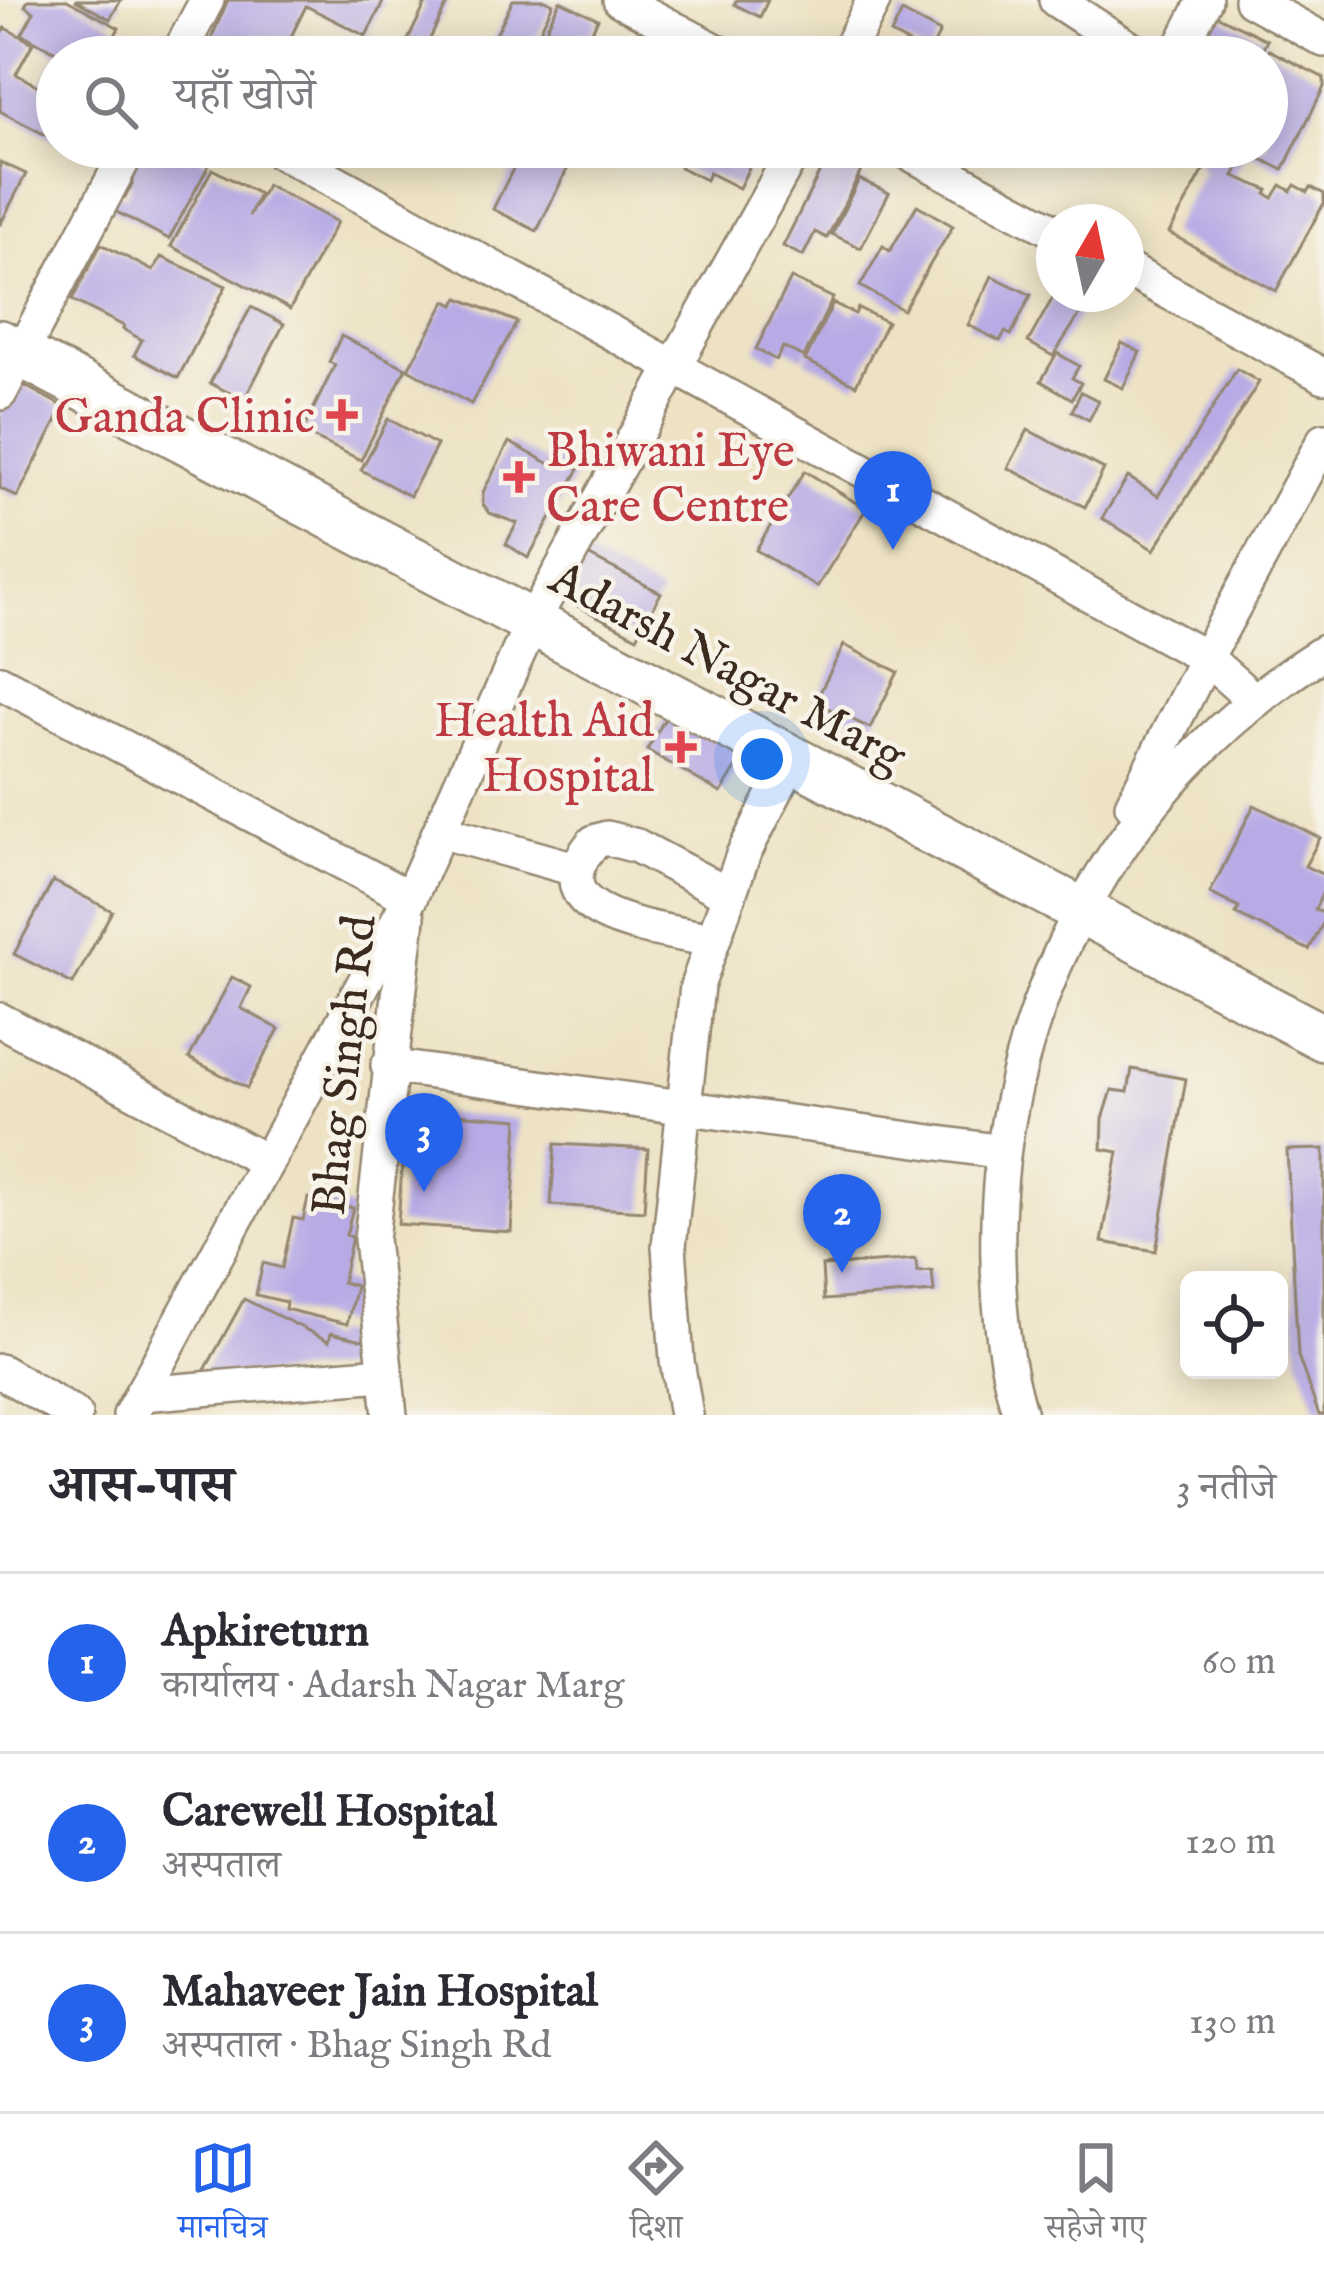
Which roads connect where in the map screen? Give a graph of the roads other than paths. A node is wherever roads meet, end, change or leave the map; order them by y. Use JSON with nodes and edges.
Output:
{"nodes":[{"id":1,"x":207,"y":0,"type":"edge"},
{"id":2,"x":620,"y":0,"type":"edge"},
{"id":3,"x":874,"y":0,"type":"edge"},
{"id":4,"x":1056,"y":0,"type":"edge"},
{"id":5,"x":1205,"y":0,"type":"edge"},
{"id":6,"x":1251,"y":0,"type":"edge"},
{"id":7,"x":188,"y":36,"type":"edge"},
{"id":8,"x":688,"y":36,"type":"edge"},
{"id":9,"x":856,"y":36,"type":"edge"},
{"id":10,"x":1111,"y":36,"type":"edge"},
{"id":11,"x":1186,"y":36,"type":"edge"},
{"id":12,"x":1324,"y":40,"type":"edge"},
{"id":13,"x":118,"y":168,"type":"edge"},
{"id":14,"x":311,"y":168,"type":"edge"},
{"id":15,"x":784,"y":168,"type":"edge"},
{"id":16,"x":937,"y":168,"type":"edge"},
{"id":17,"x":1036,"y":221,"type":"edge"},
{"id":18,"x":1144,"y":279,"type":"edge"},
{"id":19,"x":7,"y":363,"type":"edge"},
{"id":20,"x":675,"y":365,"type":"junction"},
{"id":21,"x":1324,"y":376,"type":"edge"},
{"id":22,"x":1324,"y":440,"type":"edge"},
{"id":23,"x":532,"y":622,"type":"junction"},
{"id":24,"x":1324,"y":652,"type":"edge"},
{"id":25,"x":1206,"y":658,"type":"junction"},
{"id":26,"x":0,"y":682,"type":"edge"},
{"id":27,"x":1255,"y":701,"type":"junction"},
{"id":28,"x":792,"y":759,"type":"junction"},
{"id":29,"x":440,"y":831,"type":"junction"},
{"id":30,"x":575,"y":869,"type":"junction"},
{"id":31,"x":729,"y":895,"type":"junction"},
{"id":32,"x":410,"y":898,"type":"junction"},
{"id":33,"x":1080,"y":910,"type":"junction"},
{"id":34,"x":713,"y":940,"type":"junction"},
{"id":35,"x":0,"y":1020,"type":"edge"},
{"id":36,"x":1324,"y":1038,"type":"edge"},
{"id":37,"x":388,"y":1066,"type":"junction"},
{"id":38,"x":682,"y":1107,"type":"junction"},
{"id":39,"x":1003,"y":1152,"type":"junction"},
{"id":40,"x":268,"y":1162,"type":"junction"},
{"id":41,"x":0,"y":1371,"type":"edge"},
{"id":42,"x":383,"y":1375,"type":"junction"},
{"id":43,"x":136,"y":1405,"type":"edge"},
{"id":44,"x":75,"y":1415,"type":"edge"},
{"id":45,"x":390,"y":1415,"type":"edge"},
{"id":46,"x":686,"y":1415,"type":"edge"},
{"id":47,"x":1020,"y":1415,"type":"edge"}],
"edges":[{"from":1,"to":7,"type":"street"},
{"from":2,"to":8,"type":"street"},
{"from":3,"to":9,"type":"street"},
{"from":4,"to":10,"type":"street"},
{"from":5,"to":11,"type":"street"},
{"from":6,"to":12,"type":"street"},
{"from":13,"to":19,"type":"street"},
{"from":14,"to":20,"type":"street"},
{"from":15,"to":20,"type":"street"},
{"from":16,"to":17,"type":"street"},
{"from":18,"to":21,"type":"street"},
{"from":19,"to":23,"type":"street","name":"Adarsh Nagar Marg"},
{"from":20,"to":23,"type":"street"},
{"from":20,"to":25,"type":"street"},
{"from":22,"to":25,"type":"street"},
{"from":23,"to":28,"type":"street","name":"Adarsh Nagar Marg"},
{"from":23,"to":29,"type":"street"},
{"from":24,"to":27,"type":"street"},
{"from":25,"to":27,"type":"street"},
{"from":25,"to":33,"type":"street"},
{"from":26,"to":32,"type":"street","name":"Bhag Singh Rd"},
{"from":27,"to":33,"type":"street"},
{"from":28,"to":31,"type":"street"},
{"from":28,"to":33,"type":"street","name":"Adarsh Nagar Marg"},
{"from":29,"to":30,"type":"street"},
{"from":29,"to":32,"type":"street"},
{"from":30,"to":31,"type":"street"},
{"from":30,"to":34,"type":"street"},
{"from":31,"to":34,"type":"street"},
{"from":32,"to":37,"type":"street","name":"Bhag Singh Rd"},
{"from":32,"to":40,"type":"street"},
{"from":33,"to":36,"type":"street","name":"Adarsh Nagar Marg"},
{"from":33,"to":39,"type":"street"},
{"from":34,"to":38,"type":"street"},
{"from":35,"to":40,"type":"street"},
{"from":37,"to":38,"type":"street"},
{"from":37,"to":42,"type":"street","name":"Bhag Singh Rd"},
{"from":38,"to":39,"type":"street"},
{"from":38,"to":46,"type":"street"},
{"from":39,"to":47,"type":"street"},
{"from":40,"to":43,"type":"street"},
{"from":41,"to":44,"type":"street"},
{"from":42,"to":43,"type":"street"},
{"from":42,"to":45,"type":"street","name":"Bhag Singh Rd"}]}
